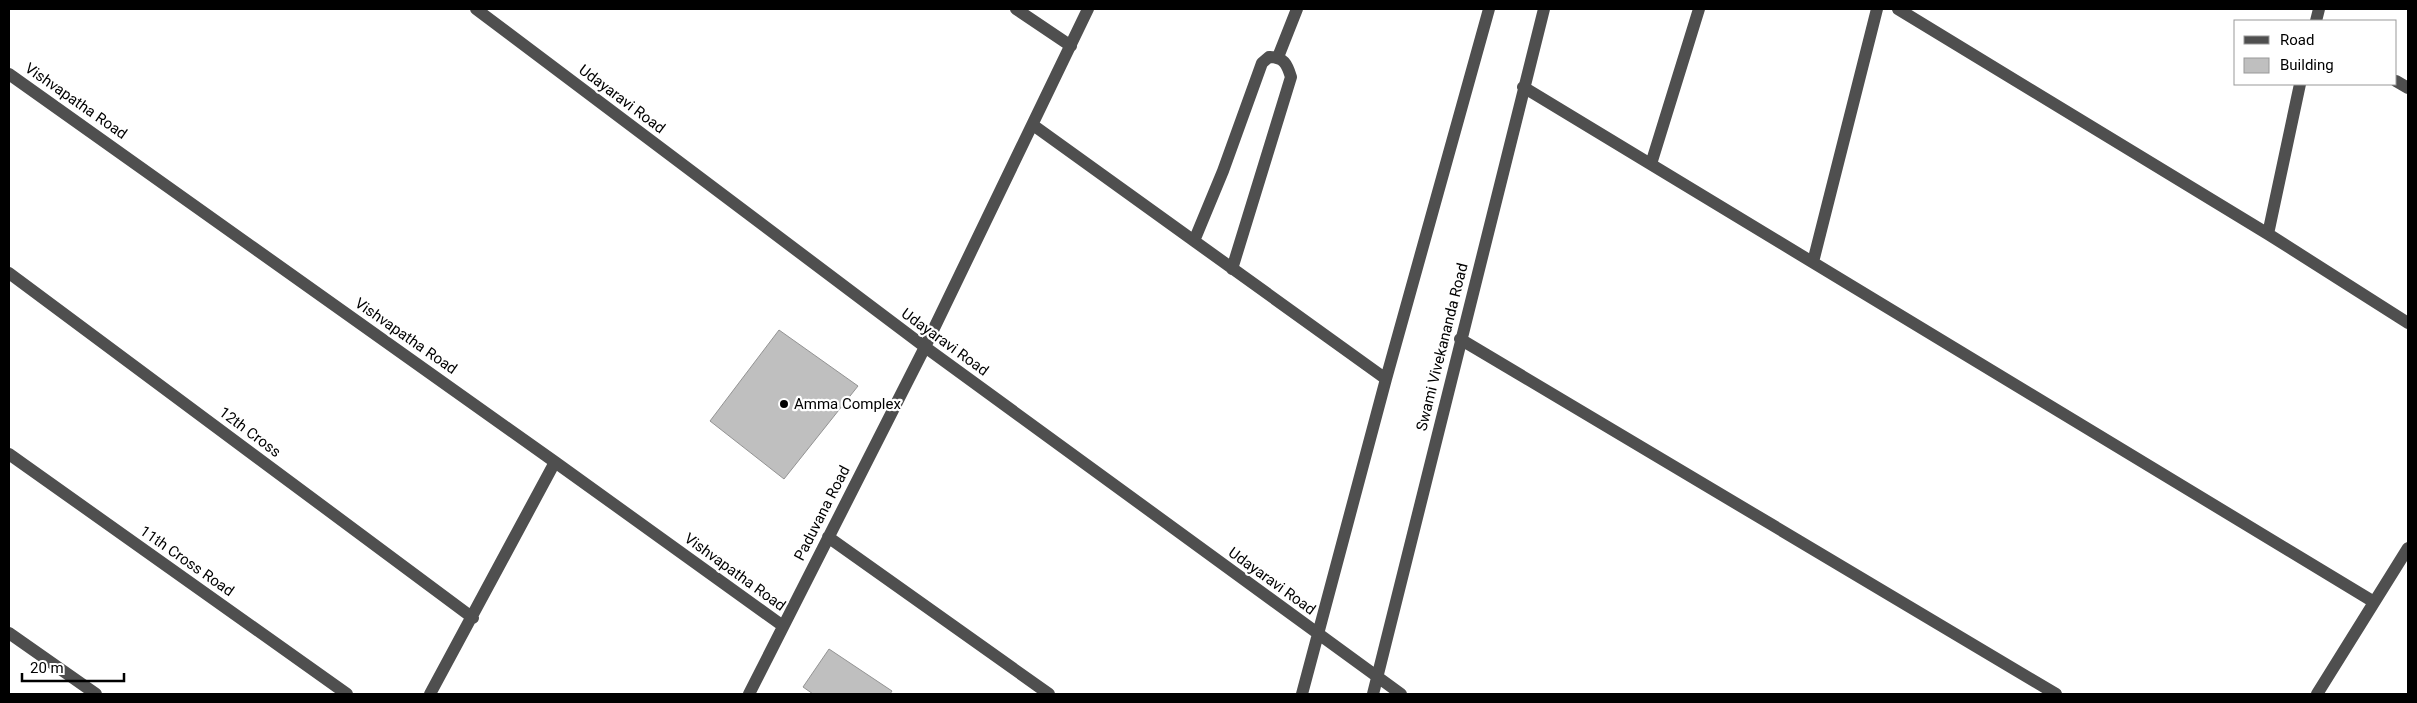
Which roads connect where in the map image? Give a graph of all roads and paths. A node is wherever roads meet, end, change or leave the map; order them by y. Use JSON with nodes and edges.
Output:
{"nodes":[{"id":1,"x":476,"y":9,"type":"edge"},
{"id":2,"x":1016,"y":9,"type":"edge"},
{"id":3,"x":1088,"y":9,"type":"edge"},
{"id":4,"x":1297,"y":9,"type":"edge"},
{"id":5,"x":1489,"y":9,"type":"edge"},
{"id":6,"x":1544,"y":9,"type":"edge"},
{"id":7,"x":1699,"y":9,"type":"edge"},
{"id":8,"x":1877,"y":9,"type":"edge"},
{"id":9,"x":1898,"y":9,"type":"edge"},
{"id":10,"x":1071,"y":46,"type":"junction"},
{"id":11,"x":1278,"y":57,"type":"junction"},
{"id":12,"x":9,"y":74,"type":"edge"},
{"id":13,"x":2397,"y":82,"type":"edge"},
{"id":14,"x":2300,"y":85,"type":"edge"},
{"id":15,"x":1523,"y":87,"type":"junction"},
{"id":16,"x":2408,"y":88,"type":"edge"},
{"id":17,"x":1033,"y":125,"type":"junction"},
{"id":18,"x":1650,"y":164,"type":"junction"},
{"id":19,"x":2268,"y":234,"type":"junction"},
{"id":20,"x":1194,"y":242,"type":"junction"},
{"id":21,"x":1813,"y":262,"type":"junction"},
{"id":22,"x":1232,"y":269,"type":"junction"},
{"id":23,"x":9,"y":273,"type":"edge"},
{"id":24,"x":2408,"y":323,"type":"edge"},
{"id":25,"x":1460,"y":339,"type":"junction"},
{"id":26,"x":925,"y":347,"type":"junction"},
{"id":27,"x":1386,"y":379,"type":"junction"},
{"id":28,"x":9,"y":454,"type":"edge"},
{"id":29,"x":556,"y":462,"type":"junction"},
{"id":30,"x":828,"y":537,"type":"junction"},
{"id":31,"x":2408,"y":548,"type":"edge"},
{"id":32,"x":2374,"y":602,"type":"junction"},
{"id":33,"x":473,"y":618,"type":"junction"},
{"id":34,"x":783,"y":626,"type":"junction"},
{"id":35,"x":9,"y":633,"type":"edge"},
{"id":36,"x":1317,"y":633,"type":"junction"},
{"id":37,"x":1377,"y":677,"type":"junction"},
{"id":38,"x":96,"y":694,"type":"edge"},
{"id":39,"x":347,"y":694,"type":"edge"},
{"id":40,"x":430,"y":694,"type":"edge"},
{"id":41,"x":748,"y":694,"type":"edge"},
{"id":42,"x":1049,"y":694,"type":"edge"},
{"id":43,"x":1302,"y":694,"type":"edge"},
{"id":44,"x":1373,"y":694,"type":"edge"},
{"id":45,"x":1401,"y":694,"type":"edge"},
{"id":46,"x":2056,"y":694,"type":"edge"},
{"id":47,"x":2317,"y":694,"type":"edge"}],
"edges":[{"from":1,"to":26,"type":"street","name":"Udayaravi Road"},
{"from":2,"to":10,"type":"street"},
{"from":3,"to":10,"type":"street","name":"Paduvana Road"},
{"from":4,"to":11,"type":"street"},
{"from":5,"to":27,"type":"street"},
{"from":6,"to":15,"type":"street","name":"Swami Vivekananda Road"},
{"from":7,"to":18,"type":"street"},
{"from":8,"to":21,"type":"street"},
{"from":9,"to":19,"type":"street"},
{"from":10,"to":17,"type":"street","name":"Paduvana Road"},
{"from":11,"to":20,"type":"street"},
{"from":11,"to":22,"type":"street"},
{"from":12,"to":29,"type":"street","name":"Vishvapatha Road"},
{"from":13,"to":16,"type":"street"},
{"from":14,"to":19,"type":"street"},
{"from":15,"to":18,"type":"street"},
{"from":15,"to":25,"type":"street","name":"Swami Vivekananda Road"},
{"from":17,"to":20,"type":"street"},
{"from":17,"to":26,"type":"street","name":"Paduvana Road"},
{"from":18,"to":21,"type":"street"},
{"from":19,"to":24,"type":"street"},
{"from":20,"to":22,"type":"street"},
{"from":21,"to":32,"type":"street"},
{"from":22,"to":27,"type":"street"},
{"from":23,"to":33,"type":"street","name":"12th Cross"},
{"from":25,"to":37,"type":"street","name":"Swami Vivekananda Road"},
{"from":25,"to":46,"type":"street"},
{"from":26,"to":30,"type":"street","name":"Paduvana Road"},
{"from":26,"to":36,"type":"street","name":"Udayaravi Road"},
{"from":27,"to":36,"type":"street"},
{"from":28,"to":39,"type":"street","name":"11th Cross Road"},
{"from":29,"to":33,"type":"street"},
{"from":29,"to":34,"type":"street","name":"Vishvapatha Road"},
{"from":30,"to":34,"type":"street","name":"Paduvana Road"},
{"from":30,"to":42,"type":"street"},
{"from":31,"to":32,"type":"street"},
{"from":32,"to":47,"type":"street"},
{"from":33,"to":40,"type":"street"},
{"from":34,"to":41,"type":"street","name":"Paduvana Road"},
{"from":35,"to":38,"type":"street"},
{"from":36,"to":37,"type":"street","name":"Udayaravi Road"},
{"from":36,"to":43,"type":"street"},
{"from":37,"to":44,"type":"street","name":"Swami Vivekananda Road"},
{"from":37,"to":45,"type":"street","name":"Udayaravi Road"}]}
